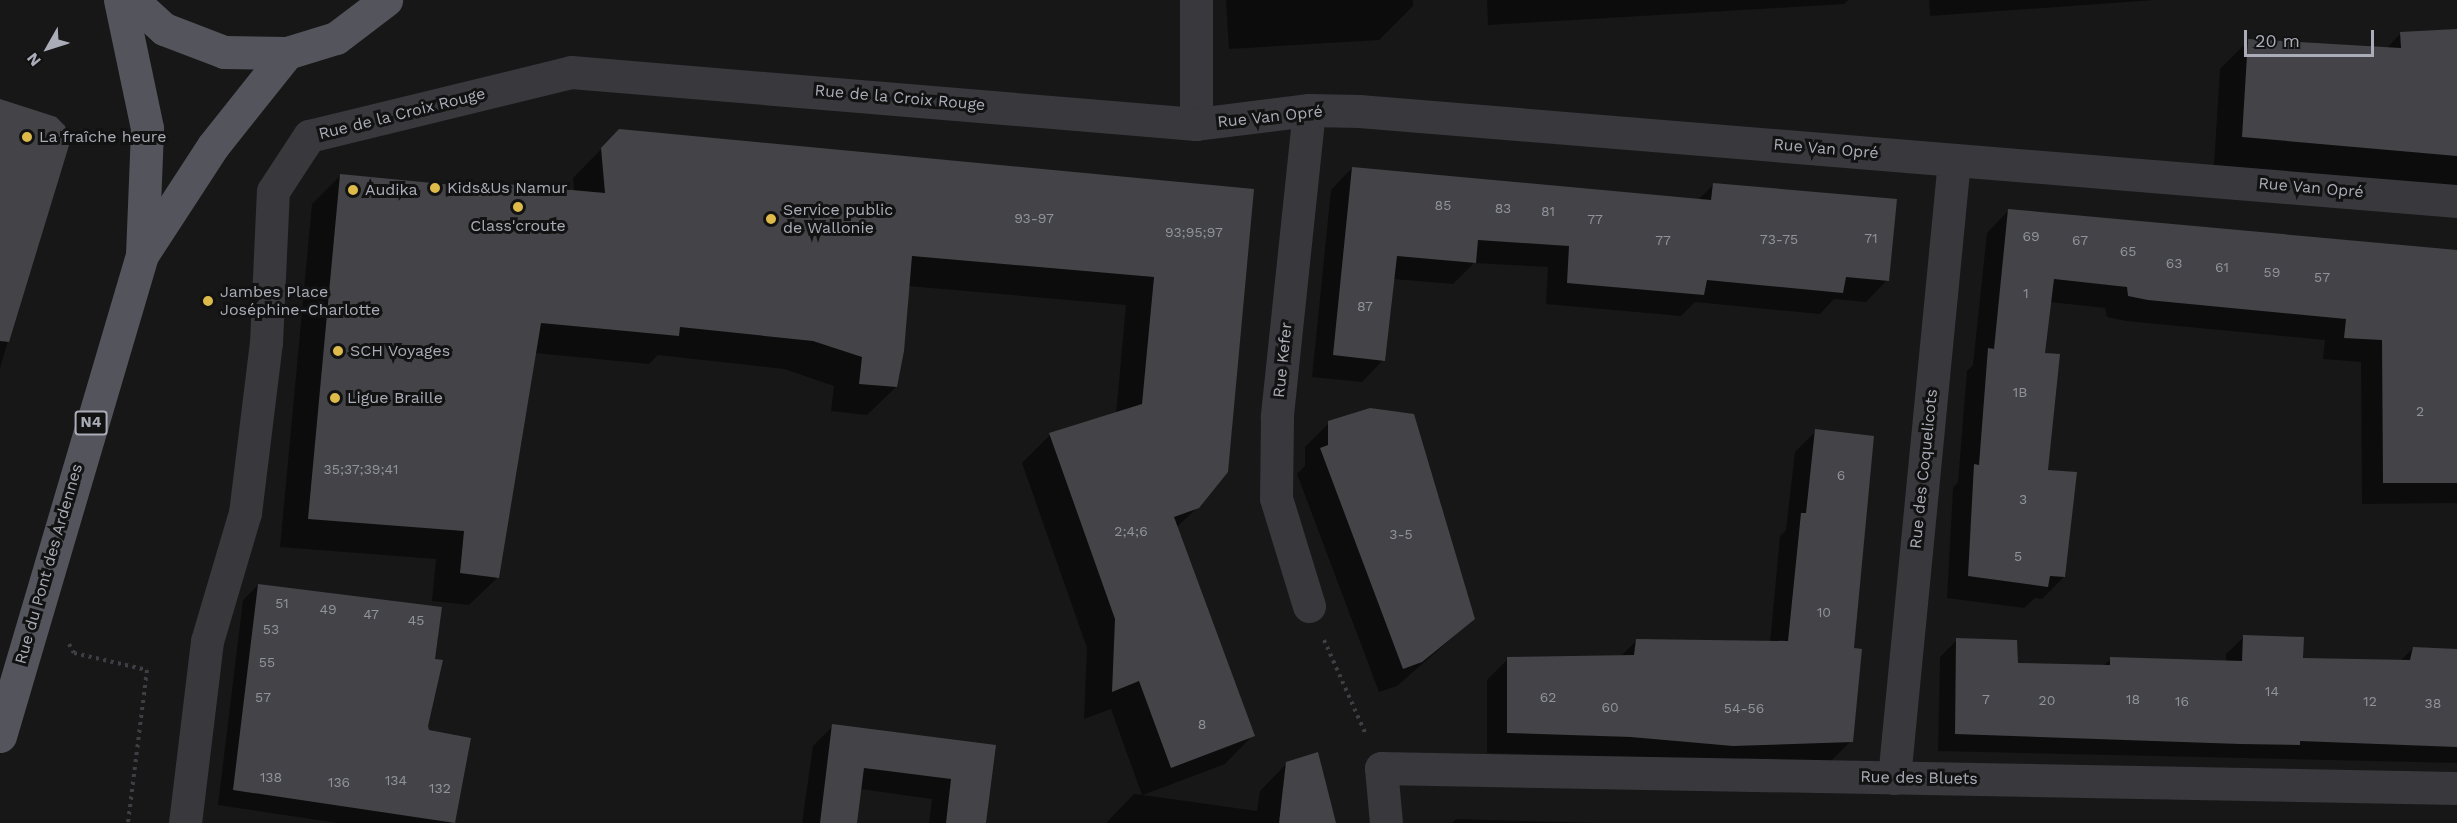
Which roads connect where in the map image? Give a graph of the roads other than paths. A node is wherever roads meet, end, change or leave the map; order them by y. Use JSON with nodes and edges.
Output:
{"nodes":[{"id":1,"x":120,"y":0,"type":"edge"},
{"id":2,"x":132,"y":0,"type":"edge"},
{"id":3,"x":386,"y":0,"type":"edge"},
{"id":4,"x":1196,"y":0,"type":"edge"},
{"id":5,"x":287,"y":53,"type":"junction"},
{"id":6,"x":1309,"y":110,"type":"junction"},
{"id":7,"x":1196,"y":124,"type":"junction"},
{"id":8,"x":1954,"y":160,"type":"junction"},
{"id":9,"x":2457,"y":201,"type":"edge"},
{"id":10,"x":142,"y":255,"type":"junction"},
{"id":11,"x":1309,"y":606,"type":"road end"},
{"id":12,"x":0,"y":736,"type":"edge"},
{"id":13,"x":1894,"y":778,"type":"junction"},
{"id":14,"x":2457,"y":788,"type":"edge"},
{"id":15,"x":185,"y":823,"type":"edge"},
{"id":16,"x":1386,"y":823,"type":"edge"}],
"edges":[{"from":1,"to":10,"type":"main road","name":"Rue du Pont des Ardennes","number":"N4"},
{"from":2,"to":5,"type":"main road"},
{"from":3,"to":5,"type":"main road"},
{"from":4,"to":7,"type":"street"},
{"from":5,"to":10,"type":"main road","name":"Rue du Pont des Ardennes","number":"N4"},
{"from":6,"to":7,"type":"street","name":"Rue Van Opré"},
{"from":6,"to":8,"type":"street","name":"Rue Van Opré"},
{"from":6,"to":11,"type":"street","name":"Rue Kefer"},
{"from":7,"to":15,"type":"street","name":"Rue de la Croix Rouge"},
{"from":8,"to":9,"type":"street","name":"Rue Van Opré"},
{"from":8,"to":13,"type":"street","name":"Rue des Coquelicots"},
{"from":10,"to":12,"type":"main road","name":"Rue du Pont des Ardennes","number":"N4"},
{"from":13,"to":14,"type":"street","name":"Rue des Bluets"},
{"from":13,"to":16,"type":"street","name":"Rue des Bluets"}]}
